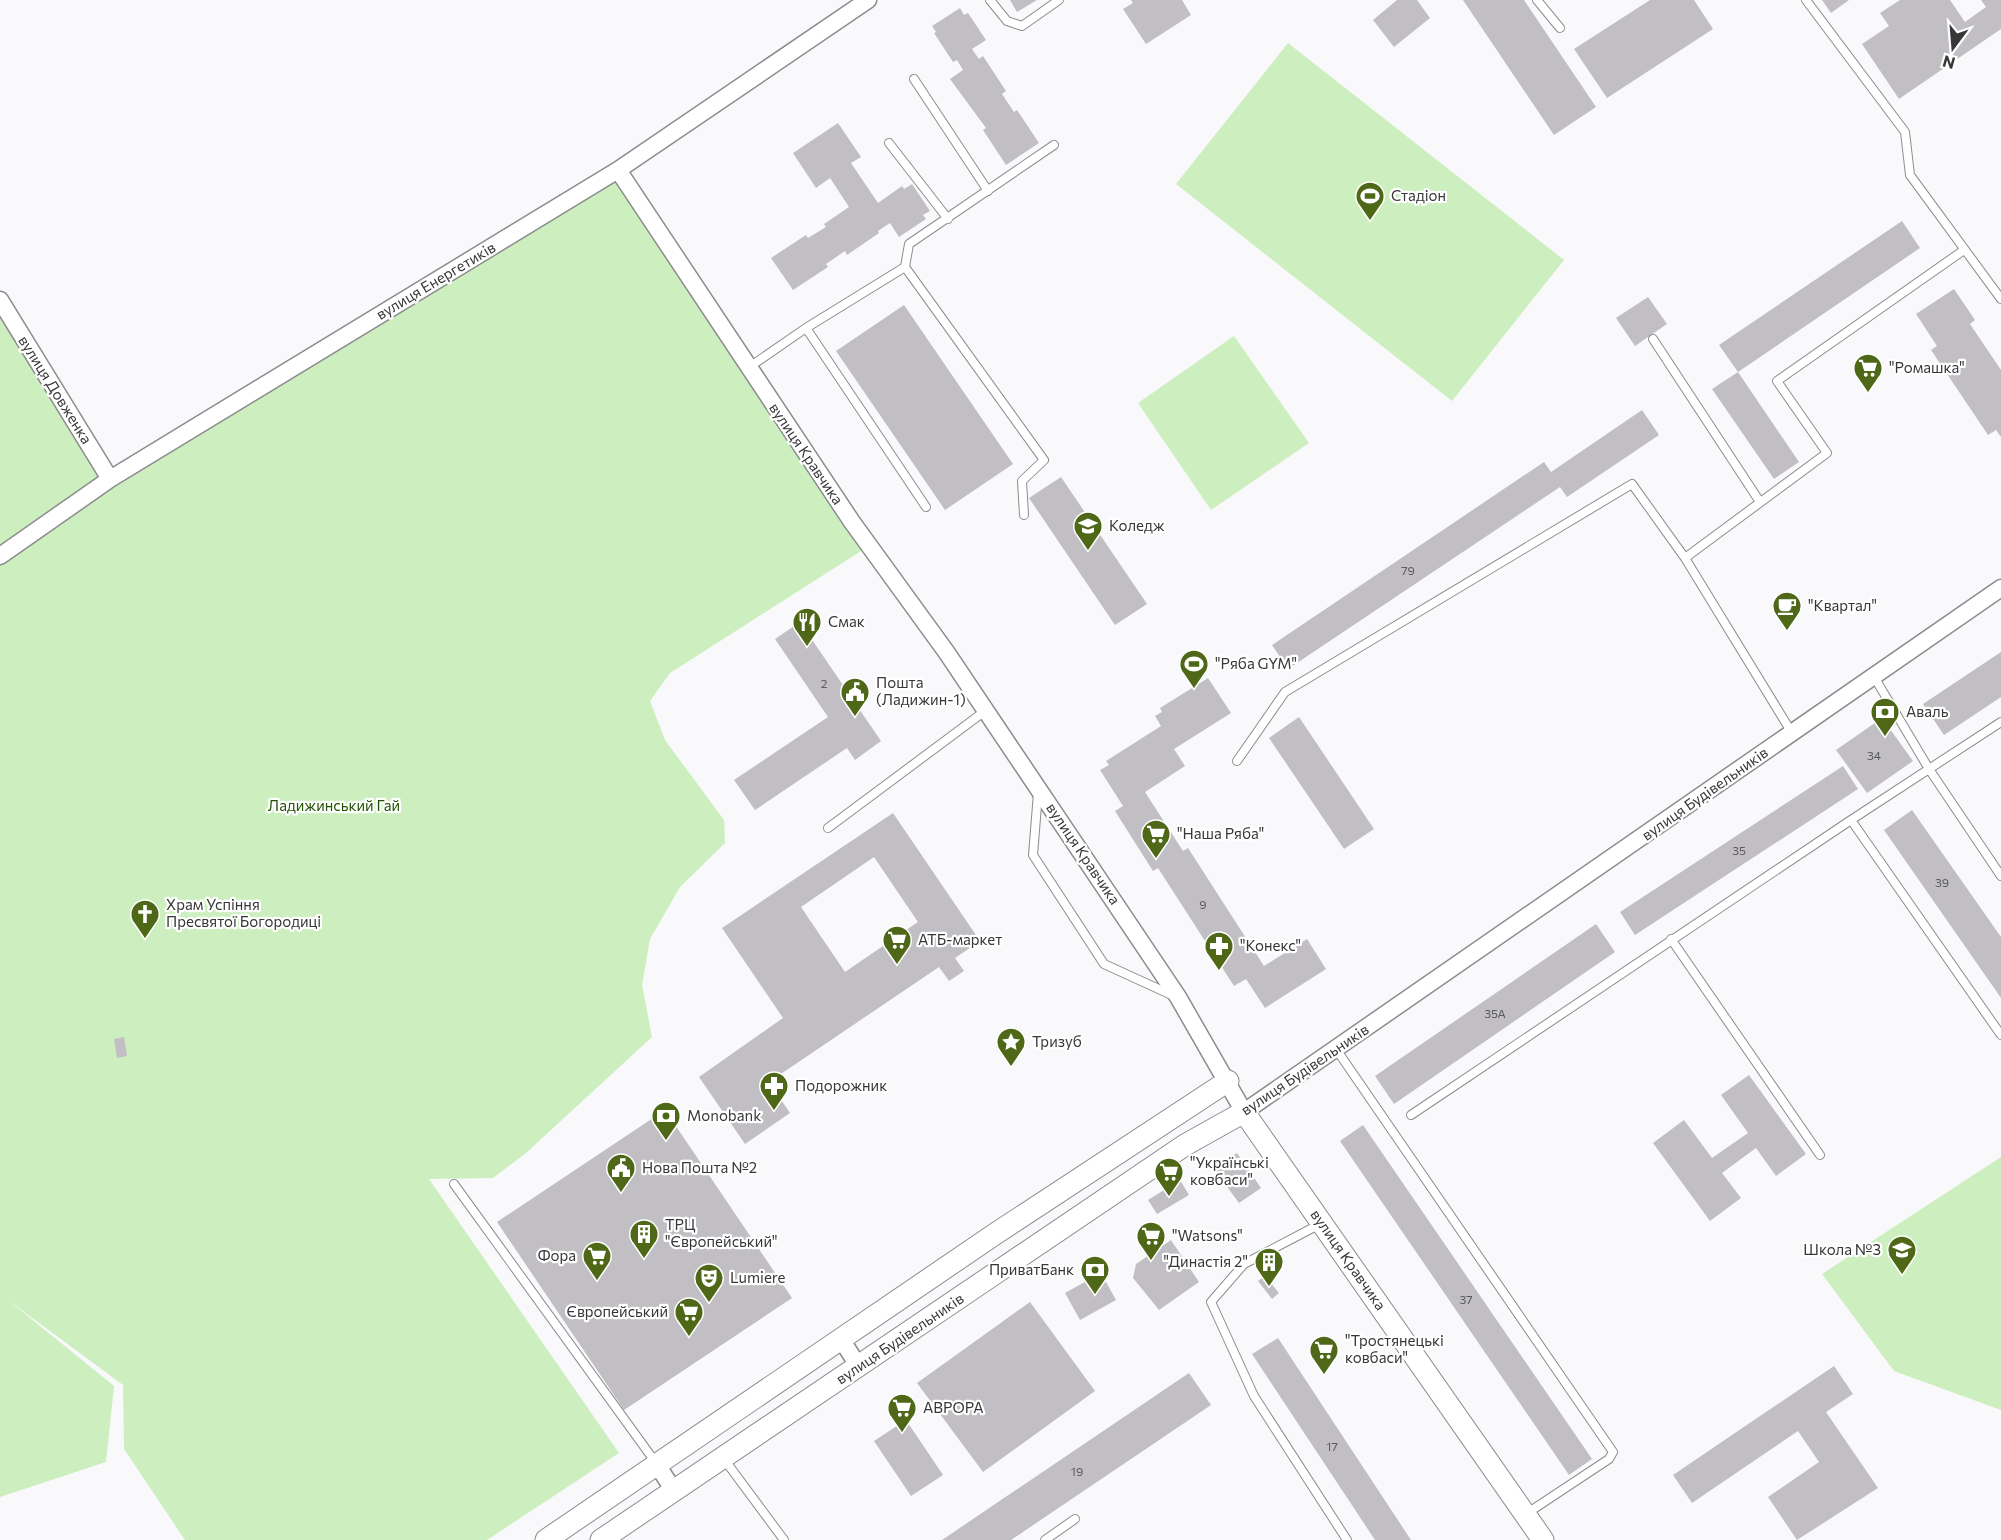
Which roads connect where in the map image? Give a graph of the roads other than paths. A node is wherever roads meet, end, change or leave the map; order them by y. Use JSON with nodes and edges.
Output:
{"nodes":[{"id":1,"x":868,"y":0,"type":"edge"},
{"id":2,"x":990,"y":0,"type":"edge"},
{"id":3,"x":1059,"y":0,"type":"edge"},
{"id":4,"x":1537,"y":0,"type":"edge"},
{"id":5,"x":1806,"y":0,"type":"edge"},
{"id":6,"x":1560,"y":28,"type":"dead end"},
{"id":7,"x":914,"y":79,"type":"dead end"},
{"id":8,"x":889,"y":143,"type":"dead end"},
{"id":9,"x":1054,"y":145,"type":"dead end"},
{"id":10,"x":618,"y":170,"type":"junction"},
{"id":11,"x":988,"y":191,"type":"junction"},
{"id":12,"x":948,"y":219,"type":"junction"},
{"id":13,"x":1964,"y":250,"type":"junction"},
{"id":14,"x":905,"y":267,"type":"junction"},
{"id":15,"x":2001,"y":299,"type":"edge"},
{"id":16,"x":0,"y":300,"type":"edge"},
{"id":17,"x":806,"y":328,"type":"junction"},
{"id":18,"x":1653,"y":339,"type":"dead end"},
{"id":19,"x":748,"y":368,"type":"junction"},
{"id":20,"x":110,"y":479,"type":"junction"},
{"id":21,"x":1760,"y":502,"type":"junction"},
{"id":22,"x":926,"y":507,"type":"dead end"},
{"id":23,"x":1024,"y":516,"type":"dead end"},
{"id":24,"x":0,"y":556,"type":"edge"},
{"id":25,"x":1685,"y":558,"type":"junction"},
{"id":26,"x":2001,"y":588,"type":"edge"},
{"id":27,"x":1872,"y":674,"type":"junction"},
{"id":28,"x":985,"y":711,"type":"junction"},
{"id":29,"x":2001,"y":722,"type":"edge"},
{"id":30,"x":1793,"y":733,"type":"junction"},
{"id":31,"x":1237,"y":761,"type":"dead end"},
{"id":32,"x":1929,"y":769,"type":"junction"},
{"id":33,"x":1038,"y":787,"type":"junction"},
{"id":34,"x":1851,"y":820,"type":"junction"},
{"id":35,"x":828,"y":828,"type":"dead end"},
{"id":36,"x":2001,"y":876,"type":"edge"},
{"id":37,"x":1671,"y":939,"type":"junction"},
{"id":38,"x":1178,"y":997,"type":"junction"},
{"id":39,"x":2001,"y":1035,"type":"edge"},
{"id":40,"x":1336,"y":1049,"type":"junction"},
{"id":41,"x":1228,"y":1081,"type":"junction"},
{"id":42,"x":1244,"y":1112,"type":"junction"},
{"id":43,"x":1412,"y":1115,"type":"dead end"},
{"id":44,"x":1820,"y":1155,"type":"dead end"},
{"id":45,"x":454,"y":1184,"type":"dead end"},
{"id":46,"x":1323,"y":1223,"type":"junction"},
{"id":47,"x":841,"y":1339,"type":"junction"},
{"id":48,"x":859,"y":1366,"type":"junction"},
{"id":49,"x":724,"y":1459,"type":"junction"},
{"id":50,"x":656,"y":1463,"type":"junction"},
{"id":51,"x":674,"y":1491,"type":"junction"},
{"id":52,"x":1524,"y":1515,"type":"junction"},
{"id":53,"x":1075,"y":1519,"type":"dead end"},
{"id":54,"x":546,"y":1540,"type":"edge"},
{"id":55,"x":600,"y":1540,"type":"edge"},
{"id":56,"x":784,"y":1540,"type":"edge"},
{"id":57,"x":1045,"y":1540,"type":"edge"},
{"id":58,"x":1347,"y":1540,"type":"edge"},
{"id":59,"x":1543,"y":1540,"type":"edge"}],
"edges":[{"from":1,"to":10,"type":"street","name":"вулиця Енергетиків"},
{"from":2,"to":3,"type":"lane"},
{"from":4,"to":6,"type":"lane"},
{"from":5,"to":13,"type":"lane"},
{"from":7,"to":11,"type":"lane"},
{"from":8,"to":12,"type":"lane"},
{"from":9,"to":11,"type":"lane"},
{"from":10,"to":19,"type":"street","name":"вулиця Кравчика"},
{"from":10,"to":20,"type":"street","name":"вулиця Енергетиків"},
{"from":11,"to":12,"type":"lane"},
{"from":12,"to":14,"type":"lane"},
{"from":13,"to":15,"type":"lane"},
{"from":13,"to":21,"type":"lane"},
{"from":14,"to":17,"type":"lane"},
{"from":14,"to":23,"type":"lane"},
{"from":16,"to":20,"type":"street","name":"вулиця Довженка"},
{"from":17,"to":19,"type":"lane"},
{"from":17,"to":22,"type":"lane"},
{"from":18,"to":21,"type":"lane"},
{"from":19,"to":28,"type":"street","name":"вулиця Кравчика"},
{"from":20,"to":24,"type":"street","name":"вулиця Енергетиків"},
{"from":21,"to":25,"type":"lane"},
{"from":25,"to":30,"type":"lane"},
{"from":25,"to":31,"type":"lane"},
{"from":26,"to":27,"type":"street","name":"вулиця Будівельників"},
{"from":27,"to":30,"type":"street","name":"вулиця Будівельників"},
{"from":27,"to":32,"type":"lane"},
{"from":28,"to":33,"type":"street","name":"вулиця Кравчика"},
{"from":28,"to":35,"type":"lane"},
{"from":29,"to":32,"type":"lane"},
{"from":30,"to":40,"type":"street","name":"вулиця Будівельників"},
{"from":32,"to":34,"type":"lane"},
{"from":32,"to":36,"type":"lane"},
{"from":33,"to":38,"type":"street","name":"вулиця Кравчика"},
{"from":33,"to":38,"type":"lane"},
{"from":34,"to":37,"type":"lane"},
{"from":34,"to":39,"type":"lane"},
{"from":37,"to":43,"type":"lane"},
{"from":37,"to":44,"type":"lane"},
{"from":38,"to":41,"type":"street","name":"вулиця Кравчика"},
{"from":40,"to":42,"type":"street","name":"вулиця Будівельників"},
{"from":40,"to":52,"type":"lane"},
{"from":41,"to":42,"type":"street","name":"вулиця Кравчика"},
{"from":41,"to":47,"type":"street"},
{"from":42,"to":46,"type":"street","name":"вулиця Кравчика"},
{"from":42,"to":48,"type":"street","name":"вулиця Будівельників"},
{"from":45,"to":50,"type":"lane"},
{"from":46,"to":52,"type":"street","name":"вулиця Кравчика"},
{"from":46,"to":58,"type":"lane"},
{"from":47,"to":48,"type":"street"},
{"from":47,"to":50,"type":"street"},
{"from":48,"to":49,"type":"street","name":"вулиця Будівельників"},
{"from":49,"to":51,"type":"street","name":"вулиця Будівельників"},
{"from":49,"to":56,"type":"lane"},
{"from":50,"to":51,"type":"street"},
{"from":50,"to":54,"type":"street"},
{"from":51,"to":55,"type":"street","name":"вулиця Будівельників"},
{"from":52,"to":59,"type":"street","name":"вулиця Кравчика"},
{"from":53,"to":57,"type":"lane"}]}
